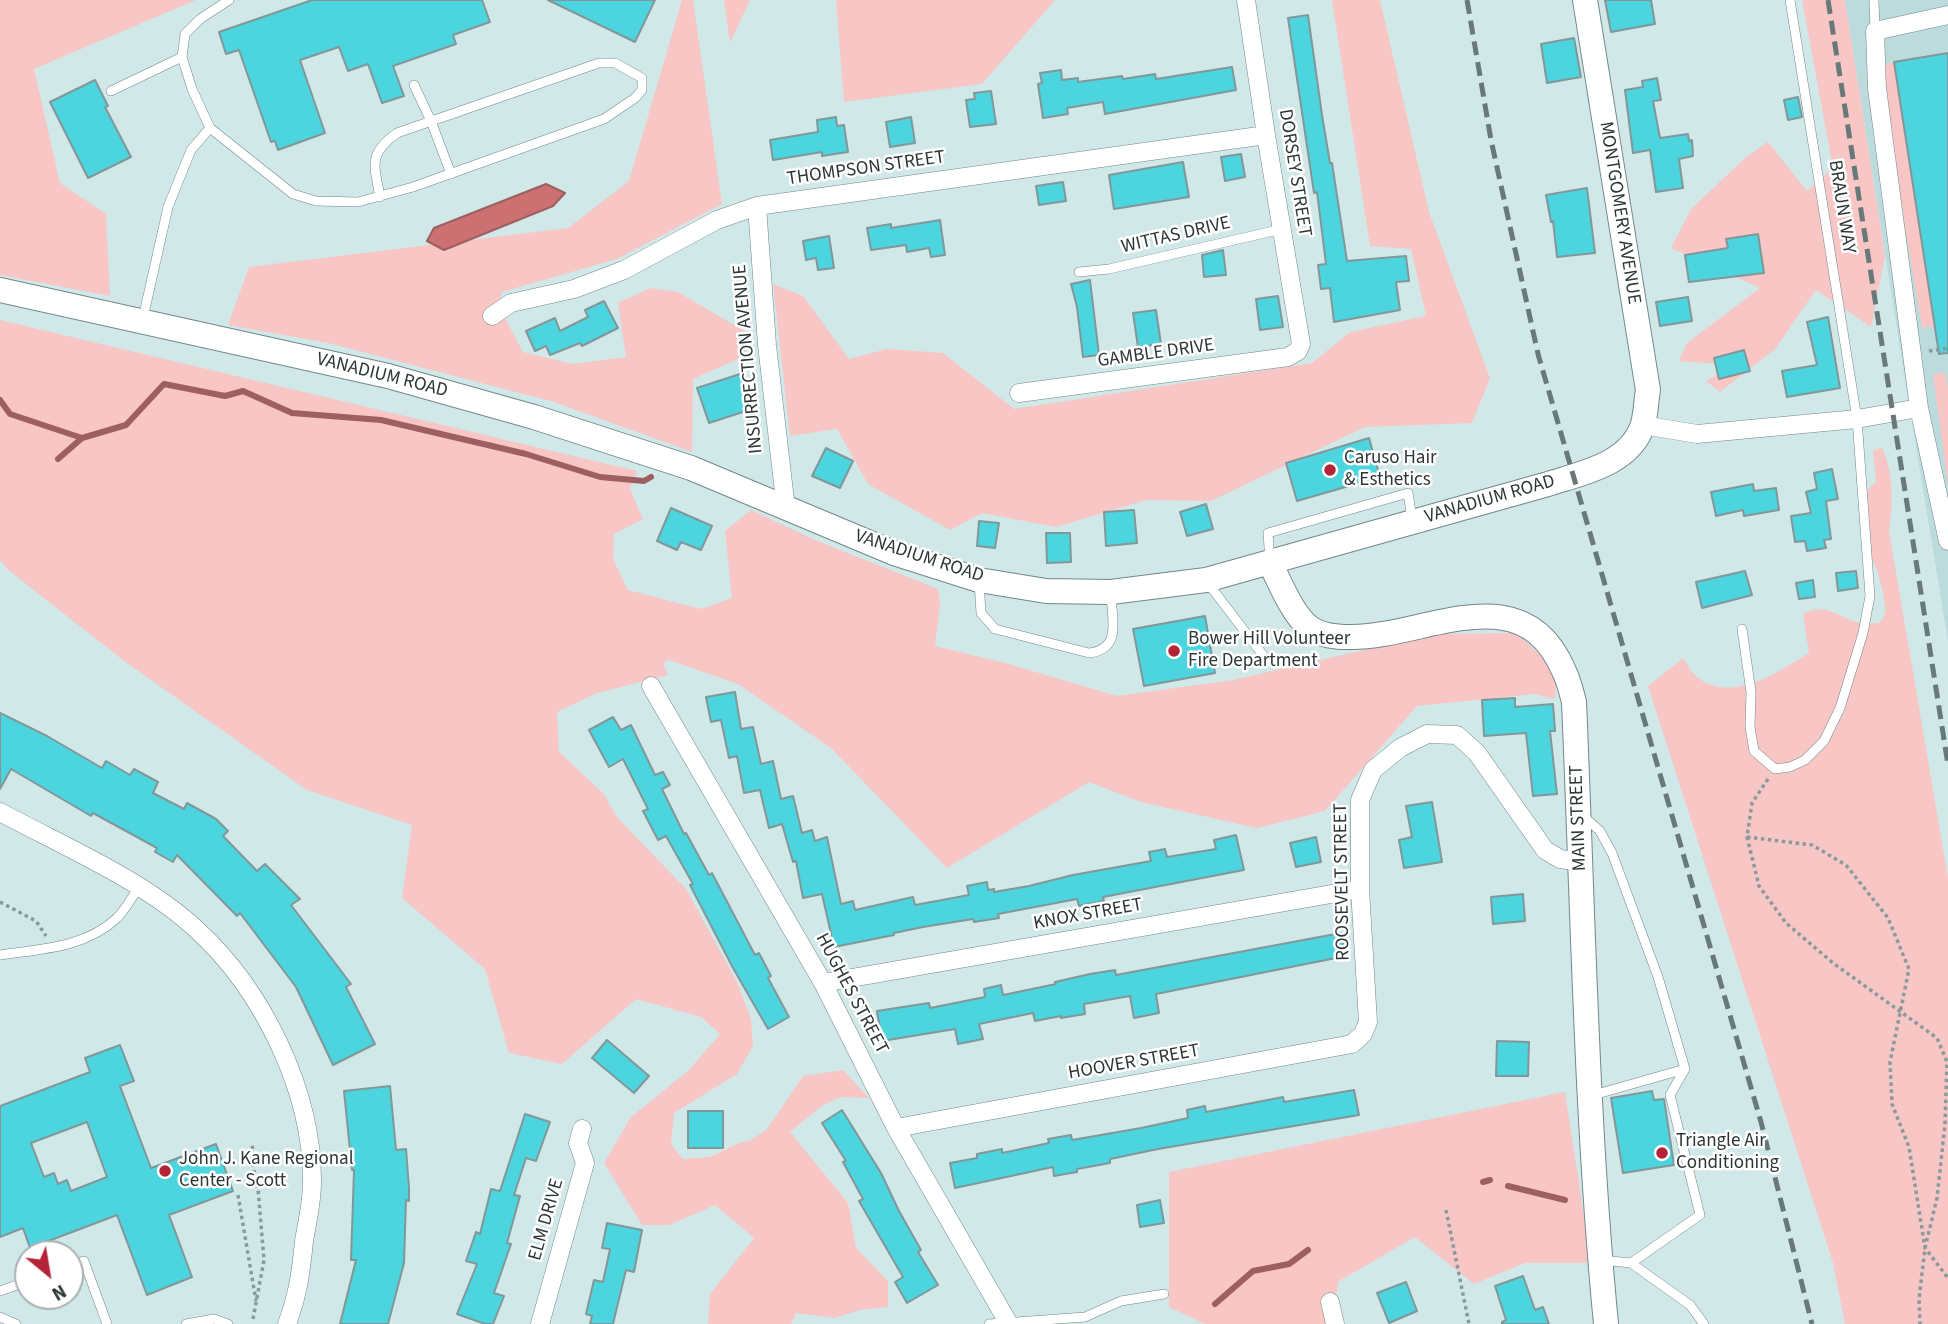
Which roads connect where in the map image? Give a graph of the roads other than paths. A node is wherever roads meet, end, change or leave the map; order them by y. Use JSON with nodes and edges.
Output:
{"nodes":[{"id":1,"x":229,"y":0,"type":"edge"},
{"id":2,"x":1247,"y":0,"type":"edge"},
{"id":3,"x":1585,"y":0,"type":"edge"},
{"id":4,"x":1790,"y":0,"type":"edge"},
{"id":5,"x":1874,"y":0,"type":"edge"},
{"id":6,"x":1948,"y":15,"type":"edge"},
{"id":7,"x":1875,"y":32,"type":"junction"},
{"id":8,"x":182,"y":57,"type":"junction"},
{"id":9,"x":414,"y":85,"type":"dead end"},
{"id":10,"x":111,"y":91,"type":"dead end"},
{"id":11,"x":431,"y":121,"type":"junction"},
{"id":12,"x":210,"y":128,"type":"junction"},
{"id":13,"x":1266,"y":135,"type":"junction"},
{"id":14,"x":451,"y":174,"type":"junction"},
{"id":15,"x":380,"y":197,"type":"junction"},
{"id":16,"x":757,"y":206,"type":"junction"},
{"id":17,"x":1282,"y":229,"type":"junction"},
{"id":18,"x":1079,"y":272,"type":"dead end"},
{"id":19,"x":0,"y":290,"type":"edge"},
{"id":20,"x":492,"y":316,"type":"dead end"},
{"id":21,"x":142,"y":320,"type":"junction"},
{"id":22,"x":1298,"y":351,"type":"joint"},
{"id":23,"x":1018,"y":393,"type":"dead end"},
{"id":24,"x":1919,"y":408,"type":"junction"},
{"id":25,"x":1857,"y":419,"type":"junction"},
{"id":26,"x":1643,"y":425,"type":"junction"},
{"id":27,"x":786,"y":509,"type":"junction"},
{"id":28,"x":1948,"y":541,"type":"edge"},
{"id":29,"x":1270,"y":563,"type":"junction"},
{"id":30,"x":979,"y":580,"type":"junction"},
{"id":31,"x":1206,"y":580,"type":"junction"},
{"id":32,"x":1111,"y":592,"type":"junction"},
{"id":33,"x":1742,"y":629,"type":"dead end"},
{"id":34,"x":1266,"y":659,"type":"dead end"},
{"id":35,"x":651,"y":686,"type":"dead end"},
{"id":36,"x":0,"y":812,"type":"edge"},
{"id":37,"x":1578,"y":812,"type":"junction"},
{"id":38,"x":1581,"y":862,"type":"junction"},
{"id":39,"x":139,"y":887,"type":"junction"},
{"id":40,"x":1360,"y":889,"type":"junction"},
{"id":41,"x":0,"y":955,"type":"edge"},
{"id":42,"x":823,"y":983,"type":"junction"},
{"id":43,"x":1368,"y":1022,"type":"joint"},
{"id":44,"x":1685,"y":1069,"type":"junction"},
{"id":45,"x":1588,"y":1097,"type":"junction"},
{"id":46,"x":896,"y":1128,"type":"junction"},
{"id":47,"x":582,"y":1129,"type":"dead end"},
{"id":48,"x":1600,"y":1260,"type":"junction"},
{"id":49,"x":84,"y":1261,"type":"edge"},
{"id":50,"x":1631,"y":1263,"type":"junction"},
{"id":51,"x":1164,"y":1294,"type":"dead end"},
{"id":52,"x":1330,"y":1302,"type":"dead end"},
{"id":53,"x":0,"y":1317,"type":"edge"},
{"id":54,"x":1008,"y":1323,"type":"edge"},
{"id":55,"x":16,"y":1324,"type":"edge"},
{"id":56,"x":107,"y":1324,"type":"edge"},
{"id":57,"x":186,"y":1324,"type":"edge"},
{"id":58,"x":228,"y":1324,"type":"edge"},
{"id":59,"x":287,"y":1324,"type":"edge"},
{"id":60,"x":540,"y":1324,"type":"edge"},
{"id":61,"x":989,"y":1324,"type":"edge"},
{"id":62,"x":1335,"y":1324,"type":"edge"},
{"id":63,"x":1606,"y":1324,"type":"edge"},
{"id":64,"x":1704,"y":1324,"type":"edge"}],
"edges":[{"from":1,"to":8,"type":"lane"},
{"from":2,"to":13,"type":"street","name":"DORSEY STREET"},
{"from":3,"to":26,"type":"street","name":"MONTGOMERY AVENUE"},
{"from":4,"to":25,"type":"lane","name":"BRAUN WAY"},
{"from":5,"to":7,"type":"lane"},
{"from":6,"to":7,"type":"street"},
{"from":7,"to":24,"type":"street"},
{"from":8,"to":10,"type":"lane"},
{"from":8,"to":12,"type":"lane"},
{"from":9,"to":11,"type":"lane"},
{"from":11,"to":14,"type":"lane"},
{"from":11,"to":14,"type":"lane"},
{"from":11,"to":15,"type":"lane"},
{"from":12,"to":15,"type":"lane"},
{"from":12,"to":21,"type":"lane"},
{"from":13,"to":16,"type":"street","name":"THOMPSON STREET"},
{"from":13,"to":17,"type":"street","name":"DORSEY STREET"},
{"from":14,"to":15,"type":"lane"},
{"from":16,"to":20,"type":"street","name":"THOMPSON STREET"},
{"from":16,"to":27,"type":"street","name":"INSURRECTION AVENUE"},
{"from":17,"to":18,"type":"lane","name":"WITTAS DRIVE"},
{"from":17,"to":22,"type":"street","name":"DORSEY STREET"},
{"from":19,"to":21,"type":"street","name":"VANADIUM ROAD"},
{"from":21,"to":27,"type":"street","name":"VANADIUM ROAD"},
{"from":22,"to":23,"type":"street","name":"GAMBLE DRIVE"},
{"from":24,"to":25,"type":"street"},
{"from":24,"to":28,"type":"street"},
{"from":25,"to":26,"type":"street"},
{"from":25,"to":33,"type":"lane","name":"BRAUN WAY"},
{"from":26,"to":29,"type":"street","name":"VANADIUM ROAD"},
{"from":27,"to":30,"type":"street","name":"VANADIUM ROAD"},
{"from":29,"to":31,"type":"street","name":"VANADIUM ROAD"},
{"from":29,"to":37,"type":"street","name":"MAIN STREET"},
{"from":30,"to":32,"type":"street","name":"VANADIUM ROAD"},
{"from":30,"to":32,"type":"lane"},
{"from":31,"to":32,"type":"street","name":"VANADIUM ROAD"},
{"from":31,"to":34,"type":"lane"},
{"from":35,"to":42,"type":"street","name":"HUGHES STREET"},
{"from":36,"to":39,"type":"street"},
{"from":37,"to":38,"type":"street","name":"MAIN STREET"},
{"from":37,"to":44,"type":"lane"},
{"from":38,"to":40,"type":"street","name":"ROOSEVELT STREET"},
{"from":38,"to":45,"type":"street","name":"MAIN STREET"},
{"from":39,"to":41,"type":"lane"},
{"from":39,"to":59,"type":"street"},
{"from":40,"to":42,"type":"street","name":"KNOX STREET"},
{"from":40,"to":43,"type":"street","name":"ROOSEVELT STREET"},
{"from":42,"to":46,"type":"street","name":"HUGHES STREET"},
{"from":43,"to":46,"type":"street","name":"HOOVER STREET"},
{"from":44,"to":45,"type":"lane"},
{"from":44,"to":50,"type":"lane"},
{"from":45,"to":48,"type":"street","name":"MAIN STREET"},
{"from":46,"to":54,"type":"street","name":"HUGHES STREET"},
{"from":47,"to":60,"type":"street","name":"ELM DRIVE"},
{"from":48,"to":50,"type":"lane"},
{"from":48,"to":63,"type":"street","name":"MAIN STREET"},
{"from":49,"to":56,"type":"lane"},
{"from":50,"to":64,"type":"lane"},
{"from":51,"to":54,"type":"lane"},
{"from":52,"to":62,"type":"street"},
{"from":53,"to":55,"type":"lane"},
{"from":54,"to":61,"type":"lane"},
{"from":57,"to":58,"type":"lane"}]}
